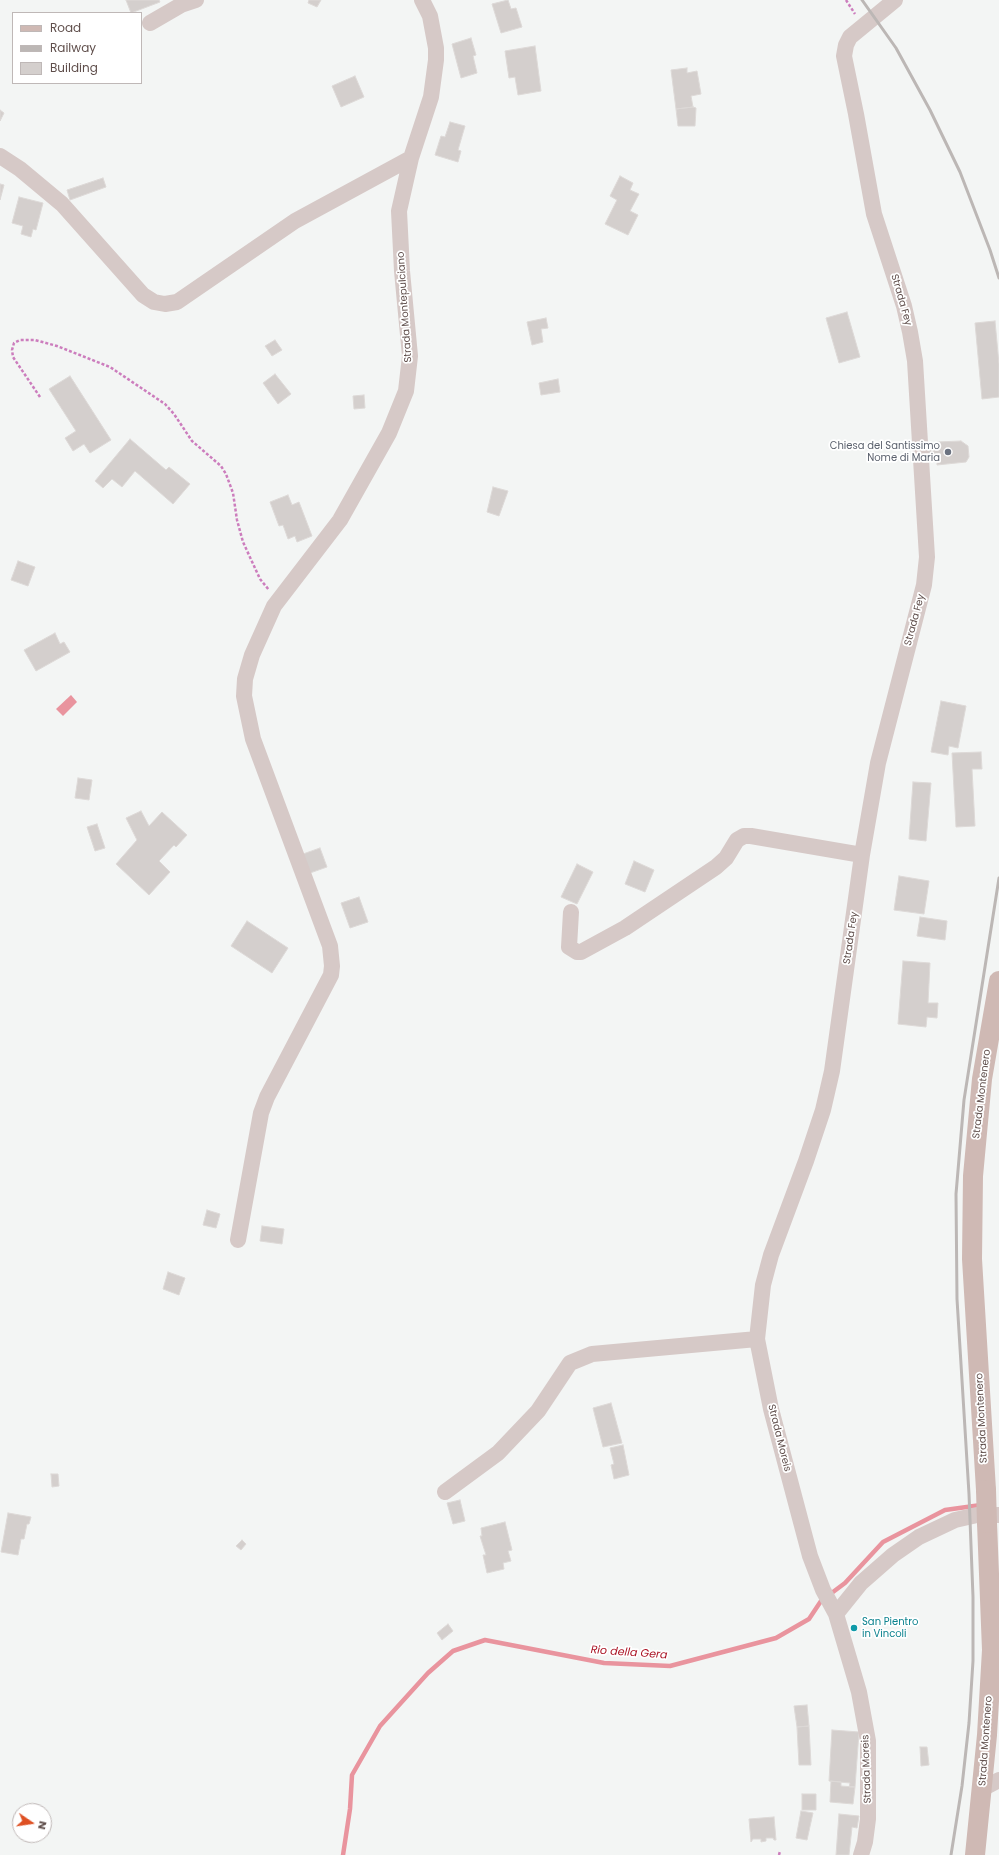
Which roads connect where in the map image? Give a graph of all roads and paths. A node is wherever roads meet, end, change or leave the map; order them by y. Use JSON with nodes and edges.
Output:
{"nodes":[{"id":1,"x":196,"y":0,"type":"edge"},
{"id":2,"x":422,"y":0,"type":"edge"},
{"id":3,"x":894,"y":0,"type":"edge"},
{"id":4,"x":150,"y":23,"type":"dead end"},
{"id":5,"x":0,"y":156,"type":"edge"},
{"id":6,"x":411,"y":158,"type":"junction"},
{"id":7,"x":40,"y":397,"type":"dead end"},
{"id":8,"x":276,"y":604,"type":"junction"},
{"id":9,"x":862,"y":855,"type":"junction"},
{"id":10,"x":571,"y":912,"type":"dead end"},
{"id":11,"x":999,"y":981,"type":"edge"},
{"id":12,"x":238,"y":1240,"type":"dead end"},
{"id":13,"x":771,"y":1255,"type":"joint"},
{"id":14,"x":758,"y":1339,"type":"junction"},
{"id":15,"x":445,"y":1492,"type":"dead end"},
{"id":16,"x":993,"y":1519,"type":"edge"},
{"id":17,"x":830,"y":1602,"type":"junction"},
{"id":18,"x":991,"y":1784,"type":"edge"},
{"id":19,"x":780,"y":1851,"type":"dead end"},
{"id":20,"x":780,"y":1855,"type":"edge"},
{"id":21,"x":861,"y":1855,"type":"edge"},
{"id":22,"x":975,"y":1855,"type":"edge"}],
"edges":[{"from":1,"to":4,"type":"street"},
{"from":2,"to":6,"type":"street","name":"Strada Montepulciano"},
{"from":3,"to":9,"type":"street","name":"Strada Fey"},
{"from":5,"to":6,"type":"street"},
{"from":6,"to":8,"type":"street","name":"Strada Montepulciano"},
{"from":7,"to":8,"type":"path"},
{"from":8,"to":12,"type":"street","name":"Strada Montepulciano"},
{"from":9,"to":10,"type":"street"},
{"from":9,"to":13,"type":"street","name":"Strada Fey"},
{"from":11,"to":16,"type":"main road","name":"Strada Montenero","bridge":true},
{"from":13,"to":14,"type":"street","name":"Strada Moreis"},
{"from":14,"to":15,"type":"street"},
{"from":14,"to":17,"type":"street","name":"Strada Moreis"},
{"from":16,"to":17,"type":"street"},
{"from":16,"to":18,"type":"main road","name":"Strada Montenero"},
{"from":17,"to":21,"type":"street","name":"Strada Moreis"},
{"from":18,"to":22,"type":"main road","name":"Strada Montenero"},
{"from":19,"to":20,"type":"path"}]}
